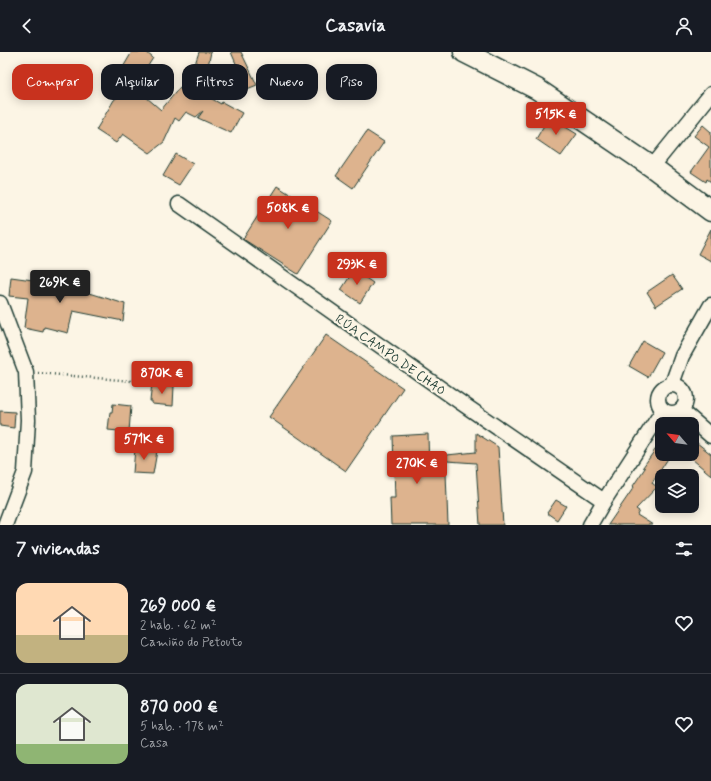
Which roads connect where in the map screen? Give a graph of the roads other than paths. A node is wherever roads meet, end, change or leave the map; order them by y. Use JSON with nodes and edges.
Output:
{"nodes":[{"id":1,"x":464,"y":52,"type":"edge"},
{"id":2,"x":711,"y":94,"type":"edge"},
{"id":3,"x":652,"y":168,"type":"junction"},
{"id":4,"x":179,"y":204,"type":"dead end"},
{"id":5,"x":711,"y":211,"type":"edge"},
{"id":6,"x":0,"y":303,"type":"edge"},
{"id":7,"x":711,"y":305,"type":"edge"},
{"id":8,"x":672,"y":384,"type":"junction"},
{"id":9,"x":663,"y":410,"type":"junction"},
{"id":10,"x":681,"y":410,"type":"junction"},
{"id":11,"x":711,"y":436,"type":"edge"},
{"id":12,"x":604,"y":501,"type":"junction"},
{"id":13,"x":5,"y":525,"type":"edge"},
{"id":14,"x":590,"y":525,"type":"edge"}],
"edges":[{"from":1,"to":3,"type":"street"},
{"from":2,"to":3,"type":"street"},
{"from":3,"to":5,"type":"street"},
{"from":4,"to":12,"type":"street","name":"RÚA CAMPO DE CHAO"},
{"from":6,"to":13,"type":"street"},
{"from":7,"to":8,"type":"street"},
{"from":8,"to":9,"type":"street"},
{"from":8,"to":10,"type":"street"},
{"from":9,"to":10,"type":"street"},
{"from":9,"to":12,"type":"street"},
{"from":10,"to":11,"type":"street"},
{"from":12,"to":14,"type":"street"}]}
